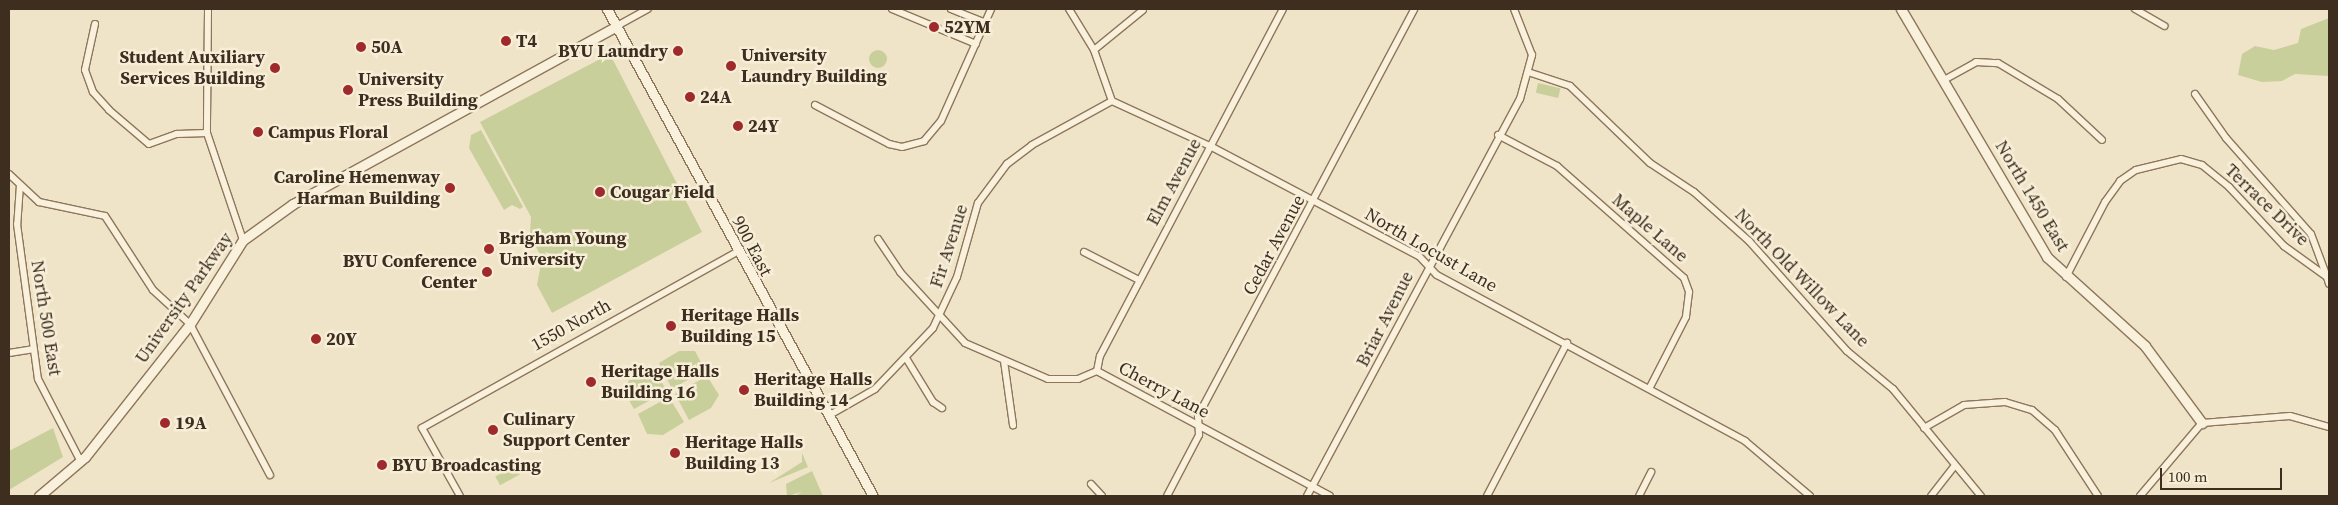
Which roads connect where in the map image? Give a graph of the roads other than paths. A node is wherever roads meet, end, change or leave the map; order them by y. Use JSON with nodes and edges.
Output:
{"nodes":[{"id":1,"x":208,"y":9,"type":"edge"},
{"id":2,"x":607,"y":9,"type":"edge"},
{"id":3,"x":648,"y":9,"type":"edge"},
{"id":4,"x":892,"y":9,"type":"edge"},
{"id":5,"x":951,"y":9,"type":"edge"},
{"id":6,"x":991,"y":9,"type":"edge"},
{"id":7,"x":1069,"y":9,"type":"edge"},
{"id":8,"x":1283,"y":9,"type":"edge"},
{"id":9,"x":1414,"y":9,"type":"edge"},
{"id":10,"x":1514,"y":9,"type":"edge"},
{"id":11,"x":1901,"y":9,"type":"edge"},
{"id":12,"x":2135,"y":9,"type":"edge"},
{"id":13,"x":1143,"y":10,"type":"edge"},
{"id":14,"x":985,"y":23,"type":"junction"},
{"id":15,"x":95,"y":24,"type":"dead end"},
{"id":16,"x":617,"y":26,"type":"junction"},
{"id":17,"x":2164,"y":26,"type":"dead end"},
{"id":18,"x":976,"y":44,"type":"junction"},
{"id":19,"x":1094,"y":50,"type":"junction"},
{"id":20,"x":1531,"y":73,"type":"junction"},
{"id":21,"x":1944,"y":80,"type":"junction"},
{"id":22,"x":2195,"y":94,"type":"dead end"},
{"id":23,"x":1112,"y":101,"type":"junction"},
{"id":24,"x":815,"y":105,"type":"dead end"},
{"id":25,"x":207,"y":133,"type":"junction"},
{"id":26,"x":1498,"y":135,"type":"junction"},
{"id":27,"x":2102,"y":140,"type":"dead end"},
{"id":28,"x":1210,"y":146,"type":"junction"},
{"id":29,"x":9,"y":174,"type":"edge"},
{"id":30,"x":20,"y":184,"type":"junction"},
{"id":31,"x":1314,"y":201,"type":"junction"},
{"id":32,"x":878,"y":239,"type":"dead end"},
{"id":33,"x":243,"y":240,"type":"junction"},
{"id":34,"x":737,"y":252,"type":"junction"},
{"id":35,"x":1084,"y":252,"type":"dead end"},
{"id":36,"x":1430,"y":264,"type":"junction"},
{"id":37,"x":2066,"y":278,"type":"junction"},
{"id":38,"x":1139,"y":280,"type":"junction"},
{"id":39,"x":2328,"y":280,"type":"edge"},
{"id":40,"x":940,"y":317,"type":"junction"},
{"id":41,"x":190,"y":324,"type":"junction"},
{"id":42,"x":1567,"y":343,"type":"junction"},
{"id":43,"x":33,"y":349,"type":"junction"},
{"id":44,"x":9,"y":352,"type":"edge"},
{"id":45,"x":906,"y":358,"type":"junction"},
{"id":46,"x":1004,"y":361,"type":"junction"},
{"id":47,"x":1097,"y":371,"type":"junction"},
{"id":48,"x":1650,"y":387,"type":"junction"},
{"id":49,"x":942,"y":408,"type":"dead end"},
{"id":50,"x":828,"y":416,"type":"junction"},
{"id":51,"x":2202,"y":423,"type":"junction"},
{"id":52,"x":1013,"y":426,"type":"dead end"},
{"id":53,"x":1199,"y":426,"type":"junction"},
{"id":54,"x":2329,"y":427,"type":"edge"},
{"id":55,"x":1924,"y":428,"type":"junction"},
{"id":56,"x":81,"y":462,"type":"junction"},
{"id":57,"x":1954,"y":467,"type":"junction"},
{"id":58,"x":1651,"y":472,"type":"dead end"},
{"id":59,"x":270,"y":475,"type":"dead end"},
{"id":60,"x":1091,"y":484,"type":"dead end"},
{"id":61,"x":1312,"y":487,"type":"junction"},
{"id":62,"x":39,"y":496,"type":"edge"},
{"id":63,"x":460,"y":496,"type":"edge"},
{"id":64,"x":873,"y":496,"type":"edge"},
{"id":65,"x":1102,"y":496,"type":"edge"},
{"id":66,"x":1167,"y":496,"type":"edge"},
{"id":67,"x":1307,"y":496,"type":"edge"},
{"id":68,"x":1330,"y":496,"type":"edge"},
{"id":69,"x":1486,"y":496,"type":"edge"},
{"id":70,"x":1638,"y":496,"type":"edge"},
{"id":71,"x":1810,"y":496,"type":"edge"},
{"id":72,"x":1930,"y":496,"type":"edge"},
{"id":73,"x":1981,"y":496,"type":"edge"},
{"id":74,"x":2098,"y":496,"type":"edge"},
{"id":75,"x":2140,"y":496,"type":"edge"}],
"edges":[{"from":1,"to":25,"type":"street"},
{"from":2,"to":16,"type":"main road","name":"900 East"},
{"from":3,"to":16,"type":"street","name":"University Parkway"},
{"from":4,"to":18,"type":"street"},
{"from":5,"to":14,"type":"street"},
{"from":6,"to":14,"type":"street"},
{"from":7,"to":19,"type":"street"},
{"from":8,"to":28,"type":"street","name":"Elm Avenue"},
{"from":9,"to":31,"type":"street","name":"Cedar Avenue"},
{"from":10,"to":20,"type":"street"},
{"from":11,"to":21,"type":"main road","name":"North 1450 East"},
{"from":12,"to":17,"type":"street"},
{"from":13,"to":19,"type":"street"},
{"from":14,"to":18,"type":"street"},
{"from":15,"to":25,"type":"street"},
{"from":16,"to":33,"type":"main road","name":"University Parkway"},
{"from":16,"to":34,"type":"main road","name":"900 East"},
{"from":18,"to":24,"type":"street"},
{"from":19,"to":23,"type":"street"},
{"from":20,"to":26,"type":"street","name":"Briar Avenue"},
{"from":20,"to":55,"type":"street","name":"North Old Willow Lane"},
{"from":21,"to":27,"type":"street"},
{"from":21,"to":37,"type":"main road","name":"North 1450 East"},
{"from":22,"to":39,"type":"street","name":"Terrace Drive"},
{"from":23,"to":28,"type":"street","name":"North Locust Lane"},
{"from":23,"to":40,"type":"street","name":"Fir Avenue"},
{"from":25,"to":33,"type":"street"},
{"from":26,"to":36,"type":"street","name":"Briar Avenue"},
{"from":26,"to":48,"type":"street","name":"Maple Lane"},
{"from":28,"to":31,"type":"street","name":"North Locust Lane"},
{"from":28,"to":38,"type":"street","name":"Elm Avenue"},
{"from":29,"to":30,"type":"street"},
{"from":30,"to":41,"type":"street"},
{"from":30,"to":43,"type":"street","name":"North 500 East"},
{"from":31,"to":36,"type":"street","name":"North Locust Lane"},
{"from":31,"to":53,"type":"street","name":"Cedar Avenue"},
{"from":32,"to":40,"type":"street","name":"Cherry Lane"},
{"from":33,"to":41,"type":"main road","name":"University Parkway"},
{"from":34,"to":50,"type":"main road","name":"900 East"},
{"from":34,"to":63,"type":"street","name":"1550 North"},
{"from":35,"to":38,"type":"street"},
{"from":36,"to":42,"type":"street","name":"North Locust Lane"},
{"from":36,"to":61,"type":"street","name":"Briar Avenue"},
{"from":37,"to":39,"type":"street","name":"Terrace Drive"},
{"from":37,"to":51,"type":"main road","name":"North 1450 East"},
{"from":38,"to":47,"type":"street","name":"Elm Avenue"},
{"from":40,"to":45,"type":"street","name":"Fir Avenue"},
{"from":40,"to":46,"type":"street","name":"Cherry Lane"},
{"from":41,"to":56,"type":"main road","name":"University Parkway"},
{"from":41,"to":59,"type":"street"},
{"from":42,"to":48,"type":"street","name":"North Locust Lane"},
{"from":42,"to":69,"type":"street"},
{"from":43,"to":44,"type":"street"},
{"from":43,"to":56,"type":"street","name":"North 500 East"},
{"from":45,"to":49,"type":"street"},
{"from":45,"to":50,"type":"street","name":"Fir Avenue"},
{"from":46,"to":47,"type":"street","name":"Cherry Lane"},
{"from":46,"to":52,"type":"street"},
{"from":47,"to":53,"type":"street","name":"Cherry Lane"},
{"from":48,"to":71,"type":"street","name":"North Locust Lane"},
{"from":50,"to":64,"type":"main road","name":"900 East"},
{"from":51,"to":54,"type":"street"},
{"from":51,"to":75,"type":"street"},
{"from":53,"to":61,"type":"street","name":"Cherry Lane"},
{"from":53,"to":66,"type":"street","name":"Cedar Avenue"},
{"from":55,"to":57,"type":"street","name":"North Old Willow Lane"},
{"from":55,"to":74,"type":"street"},
{"from":56,"to":62,"type":"main road","name":"University Parkway"},
{"from":57,"to":72,"type":"street"},
{"from":57,"to":73,"type":"street","name":"North Old Willow Lane"},
{"from":58,"to":70,"type":"street"},
{"from":60,"to":65,"type":"street"},
{"from":61,"to":67,"type":"street","name":"Briar Avenue"},
{"from":61,"to":68,"type":"street","name":"Cherry Lane"}]}
